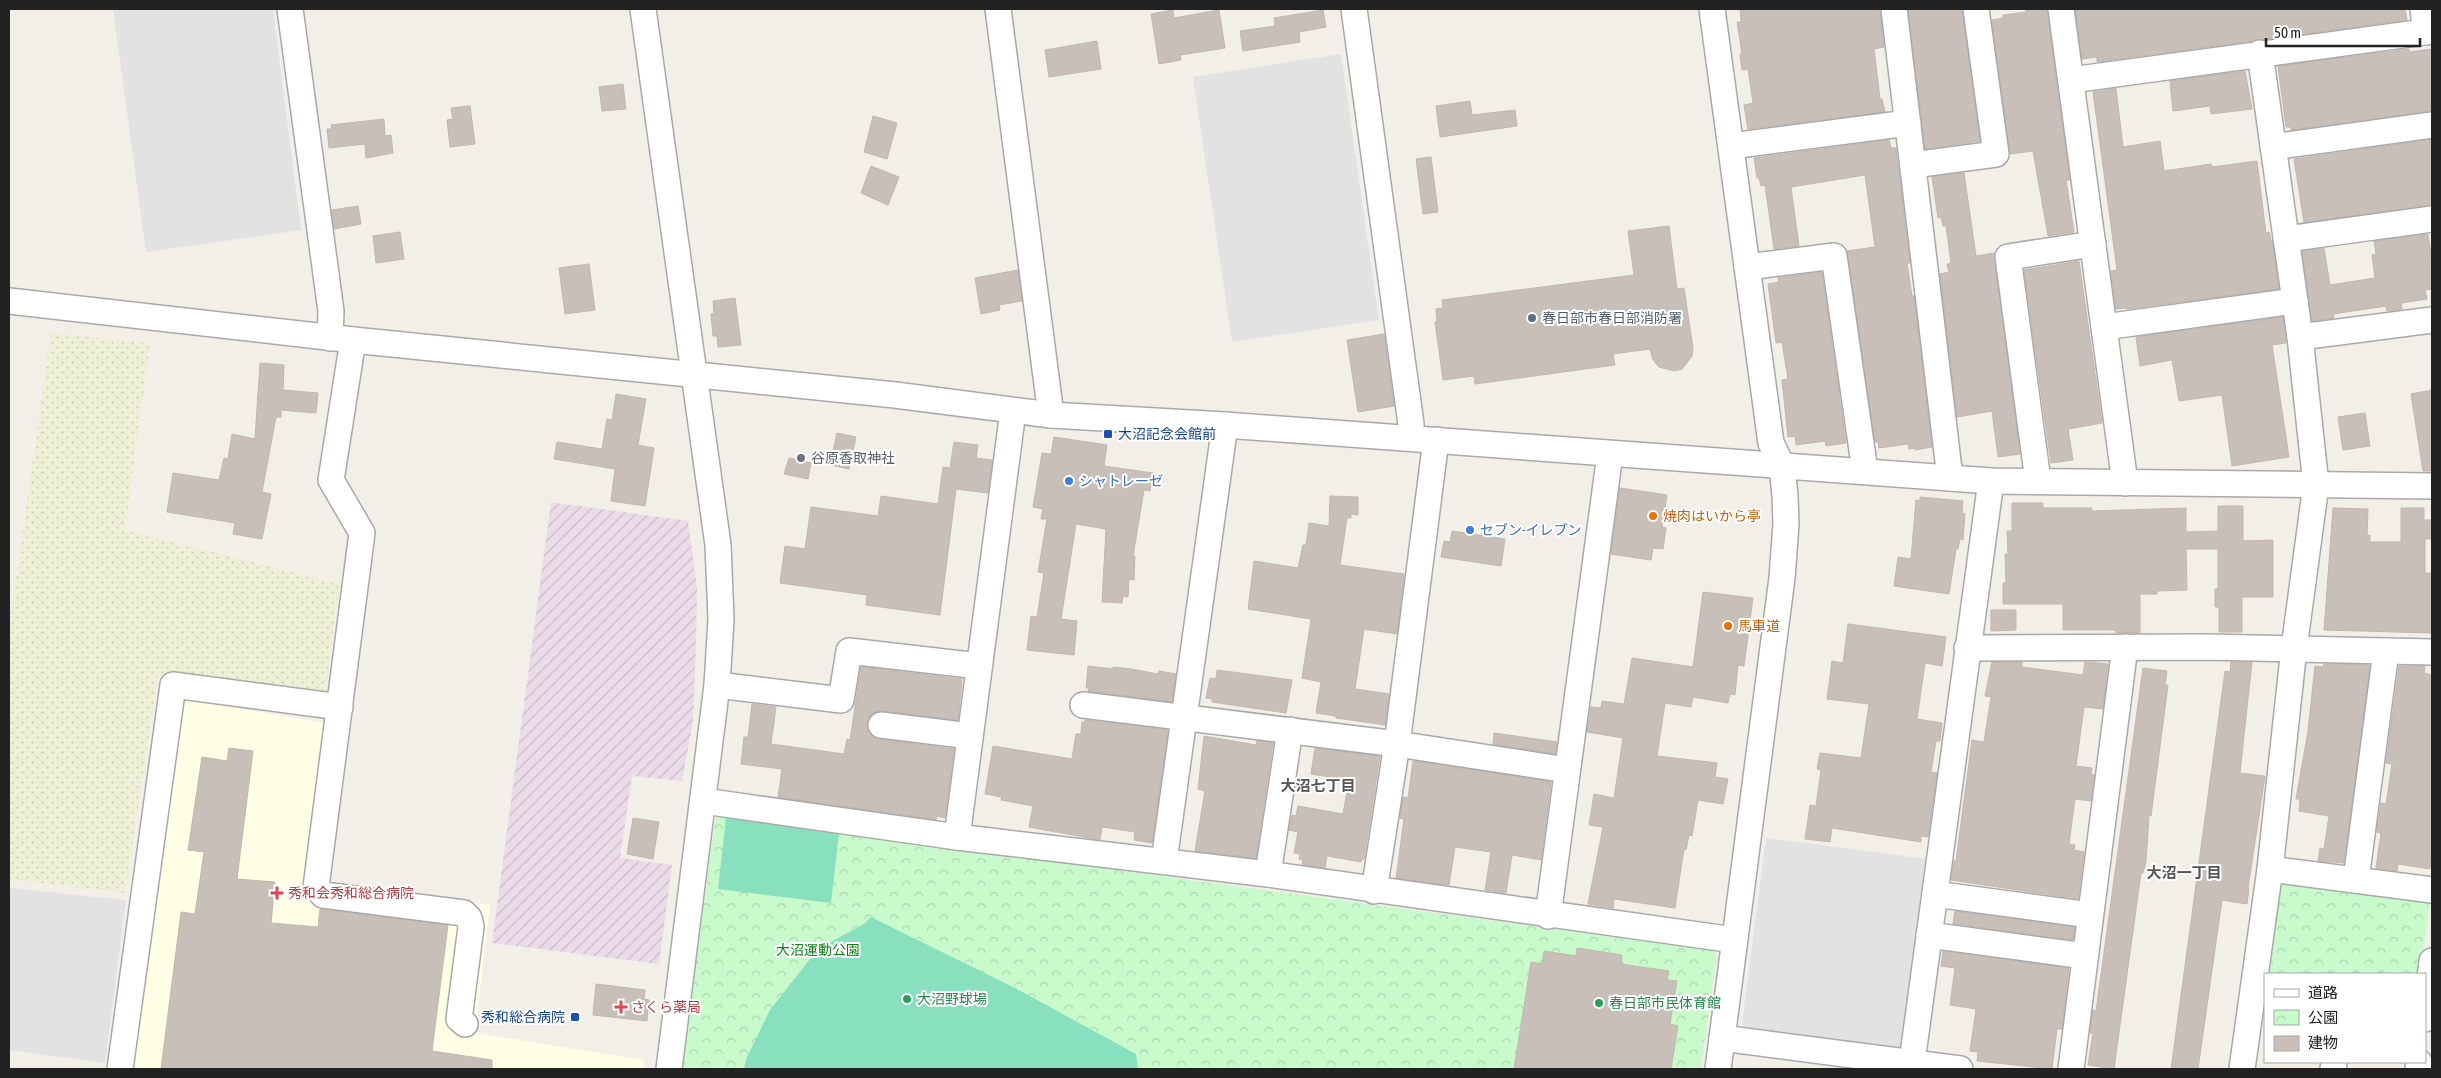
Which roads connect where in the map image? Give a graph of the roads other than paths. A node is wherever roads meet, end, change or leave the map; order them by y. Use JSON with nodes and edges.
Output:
{"nodes":[{"id":1,"x":290,"y":9,"type":"edge"},
{"id":2,"x":643,"y":9,"type":"edge"},
{"id":3,"x":998,"y":9,"type":"edge"},
{"id":4,"x":1354,"y":9,"type":"edge"},
{"id":5,"x":1712,"y":9,"type":"edge"},
{"id":6,"x":1894,"y":9,"type":"edge"},
{"id":7,"x":1976,"y":9,"type":"edge"},
{"id":8,"x":2061,"y":9,"type":"edge"},
{"id":9,"x":2427,"y":24,"type":"edge"},
{"id":10,"x":2260,"y":54,"type":"junction"},
{"id":11,"x":2071,"y":80,"type":"junction"},
{"id":12,"x":1908,"y":123,"type":"junction"},
{"id":13,"x":2432,"y":125,"type":"edge"},
{"id":14,"x":1730,"y":146,"type":"junction"},
{"id":15,"x":2273,"y":147,"type":"junction"},
{"id":16,"x":1913,"y":165,"type":"junction"},
{"id":17,"x":2432,"y":219,"type":"edge"},
{"id":18,"x":2286,"y":239,"type":"junction"},
{"id":19,"x":2093,"y":244,"type":"junction"},
{"id":20,"x":1747,"y":267,"type":"junction"},
{"id":21,"x":9,"y":301,"type":"edge"},
{"id":22,"x":2295,"y":301,"type":"junction"},
{"id":23,"x":2432,"y":320,"type":"edge"},
{"id":24,"x":2104,"y":328,"type":"junction"},
{"id":25,"x":2300,"y":337,"type":"junction"},
{"id":26,"x":342,"y":339,"type":"junction"},
{"id":27,"x":693,"y":373,"type":"junction"},
{"id":28,"x":1013,"y":411,"type":"junction"},
{"id":29,"x":1051,"y":415,"type":"junction"},
{"id":30,"x":1225,"y":425,"type":"junction"},
{"id":31,"x":1411,"y":438,"type":"junction"},
{"id":32,"x":1436,"y":440,"type":"junction"},
{"id":33,"x":1610,"y":454,"type":"junction"},
{"id":34,"x":1782,"y":466,"type":"junction"},
{"id":35,"x":1865,"y":472,"type":"junction"},
{"id":36,"x":1950,"y":478,"type":"junction"},
{"id":37,"x":1991,"y":481,"type":"junction"},
{"id":38,"x":2038,"y":481,"type":"junction"},
{"id":39,"x":2125,"y":482,"type":"junction"},
{"id":40,"x":2316,"y":485,"type":"junction"},
{"id":41,"x":2432,"y":486,"type":"edge"},
{"id":42,"x":2125,"y":647,"type":"junction"},
{"id":43,"x":1967,"y":648,"type":"junction"},
{"id":44,"x":2294,"y":648,"type":"junction"},
{"id":45,"x":2386,"y":651,"type":"junction"},
{"id":46,"x":2432,"y":652,"type":"edge"},
{"id":47,"x":980,"y":666,"type":"junction"},
{"id":48,"x":717,"y":685,"type":"junction"},
{"id":49,"x":1083,"y":705,"type":"dead end"},
{"id":50,"x":340,"y":707,"type":"junction"},
{"id":51,"x":1184,"y":716,"type":"junction"},
{"id":52,"x":881,"y":725,"type":"dead end"},
{"id":53,"x":1290,"y":730,"type":"junction"},
{"id":54,"x":970,"y":736,"type":"junction"},
{"id":55,"x":1397,"y":744,"type":"junction"},
{"id":56,"x":1567,"y":770,"type":"junction"},
{"id":57,"x":704,"y":801,"type":"junction"},
{"id":58,"x":957,"y":836,"type":"junction"},
{"id":59,"x":1164,"y":861,"type":"junction"},
{"id":60,"x":2270,"y":869,"type":"junction"},
{"id":61,"x":1268,"y":874,"type":"junction"},
{"id":62,"x":2356,"y":880,"type":"junction"},
{"id":63,"x":1374,"y":890,"type":"junction"},
{"id":64,"x":2432,"y":890,"type":"edge"},
{"id":65,"x":1934,"y":894,"type":"junction"},
{"id":66,"x":2090,"y":915,"type":"junction"},
{"id":67,"x":1548,"y":916,"type":"junction"},
{"id":68,"x":1929,"y":935,"type":"junction"},
{"id":69,"x":1734,"y":940,"type":"junction"},
{"id":70,"x":2084,"y":956,"type":"junction"},
{"id":71,"x":2432,"y":961,"type":"edge"},
{"id":72,"x":2426,"y":1011,"type":"edge"},
{"id":73,"x":465,"y":1024,"type":"dead end"},
{"id":74,"x":1722,"y":1038,"type":"junction"},
{"id":75,"x":2256,"y":1040,"type":"edge"},
{"id":76,"x":1912,"y":1062,"type":"junction"},
{"id":77,"x":120,"y":1069,"type":"edge"},
{"id":78,"x":669,"y":1069,"type":"edge"},
{"id":79,"x":1718,"y":1069,"type":"edge"},
{"id":80,"x":1960,"y":1069,"type":"edge"},
{"id":81,"x":2071,"y":1069,"type":"edge"},
{"id":82,"x":2242,"y":1069,"type":"edge"}],
"edges":[{"from":1,"to":26,"type":"street"},
{"from":2,"to":27,"type":"street"},
{"from":3,"to":29,"type":"street"},
{"from":4,"to":31,"type":"street"},
{"from":5,"to":14,"type":"street"},
{"from":6,"to":12,"type":"street"},
{"from":7,"to":16,"type":"street"},
{"from":8,"to":11,"type":"street"},
{"from":9,"to":10,"type":"street"},
{"from":10,"to":11,"type":"street"},
{"from":10,"to":15,"type":"street"},
{"from":11,"to":19,"type":"street"},
{"from":12,"to":14,"type":"street"},
{"from":12,"to":16,"type":"street"},
{"from":13,"to":15,"type":"street"},
{"from":14,"to":20,"type":"street"},
{"from":15,"to":18,"type":"street"},
{"from":16,"to":36,"type":"street"},
{"from":17,"to":18,"type":"street"},
{"from":18,"to":22,"type":"street"},
{"from":19,"to":24,"type":"street"},
{"from":19,"to":38,"type":"street"},
{"from":20,"to":34,"type":"street"},
{"from":20,"to":35,"type":"street"},
{"from":21,"to":26,"type":"street"},
{"from":22,"to":24,"type":"street"},
{"from":22,"to":25,"type":"street"},
{"from":23,"to":25,"type":"street"},
{"from":24,"to":39,"type":"street"},
{"from":25,"to":40,"type":"street"},
{"from":26,"to":27,"type":"street"},
{"from":26,"to":50,"type":"street"},
{"from":27,"to":28,"type":"street"},
{"from":27,"to":48,"type":"street"},
{"from":28,"to":29,"type":"street"},
{"from":28,"to":47,"type":"street"},
{"from":29,"to":30,"type":"street"},
{"from":30,"to":31,"type":"street"},
{"from":30,"to":51,"type":"street"},
{"from":31,"to":32,"type":"street"},
{"from":32,"to":33,"type":"street"},
{"from":32,"to":55,"type":"street"},
{"from":33,"to":34,"type":"street"},
{"from":33,"to":56,"type":"street"},
{"from":34,"to":35,"type":"street"},
{"from":34,"to":69,"type":"street"},
{"from":35,"to":36,"type":"street"},
{"from":36,"to":37,"type":"street"},
{"from":37,"to":38,"type":"street"},
{"from":37,"to":43,"type":"street"},
{"from":38,"to":39,"type":"street"},
{"from":39,"to":40,"type":"street"},
{"from":40,"to":41,"type":"street"},
{"from":40,"to":44,"type":"street"},
{"from":42,"to":43,"type":"street"},
{"from":42,"to":44,"type":"street"},
{"from":42,"to":66,"type":"street"},
{"from":43,"to":65,"type":"street"},
{"from":44,"to":45,"type":"street"},
{"from":44,"to":60,"type":"street"},
{"from":45,"to":46,"type":"street"},
{"from":45,"to":62,"type":"street"},
{"from":47,"to":48,"type":"street"},
{"from":47,"to":54,"type":"street"},
{"from":48,"to":57,"type":"street"},
{"from":49,"to":51,"type":"street"},
{"from":50,"to":73,"type":"street"},
{"from":50,"to":77,"type":"street"},
{"from":51,"to":53,"type":"street"},
{"from":51,"to":59,"type":"street"},
{"from":52,"to":54,"type":"street"},
{"from":53,"to":55,"type":"street"},
{"from":53,"to":61,"type":"street"},
{"from":54,"to":58,"type":"street"},
{"from":55,"to":56,"type":"street"},
{"from":55,"to":63,"type":"street"},
{"from":56,"to":67,"type":"street"},
{"from":57,"to":58,"type":"street"},
{"from":57,"to":78,"type":"street"},
{"from":58,"to":59,"type":"street"},
{"from":59,"to":61,"type":"street"},
{"from":60,"to":62,"type":"street"},
{"from":60,"to":75,"type":"street"},
{"from":61,"to":63,"type":"street"},
{"from":62,"to":64,"type":"street"},
{"from":63,"to":67,"type":"street"},
{"from":65,"to":66,"type":"street"},
{"from":65,"to":68,"type":"street"},
{"from":66,"to":70,"type":"street"},
{"from":67,"to":69,"type":"street"},
{"from":68,"to":70,"type":"street"},
{"from":68,"to":76,"type":"street"},
{"from":69,"to":74,"type":"street"},
{"from":70,"to":81,"type":"street"},
{"from":71,"to":72,"type":"street"},
{"from":74,"to":76,"type":"street"},
{"from":74,"to":79,"type":"street"},
{"from":75,"to":82,"type":"street"},
{"from":76,"to":80,"type":"street"}]}
